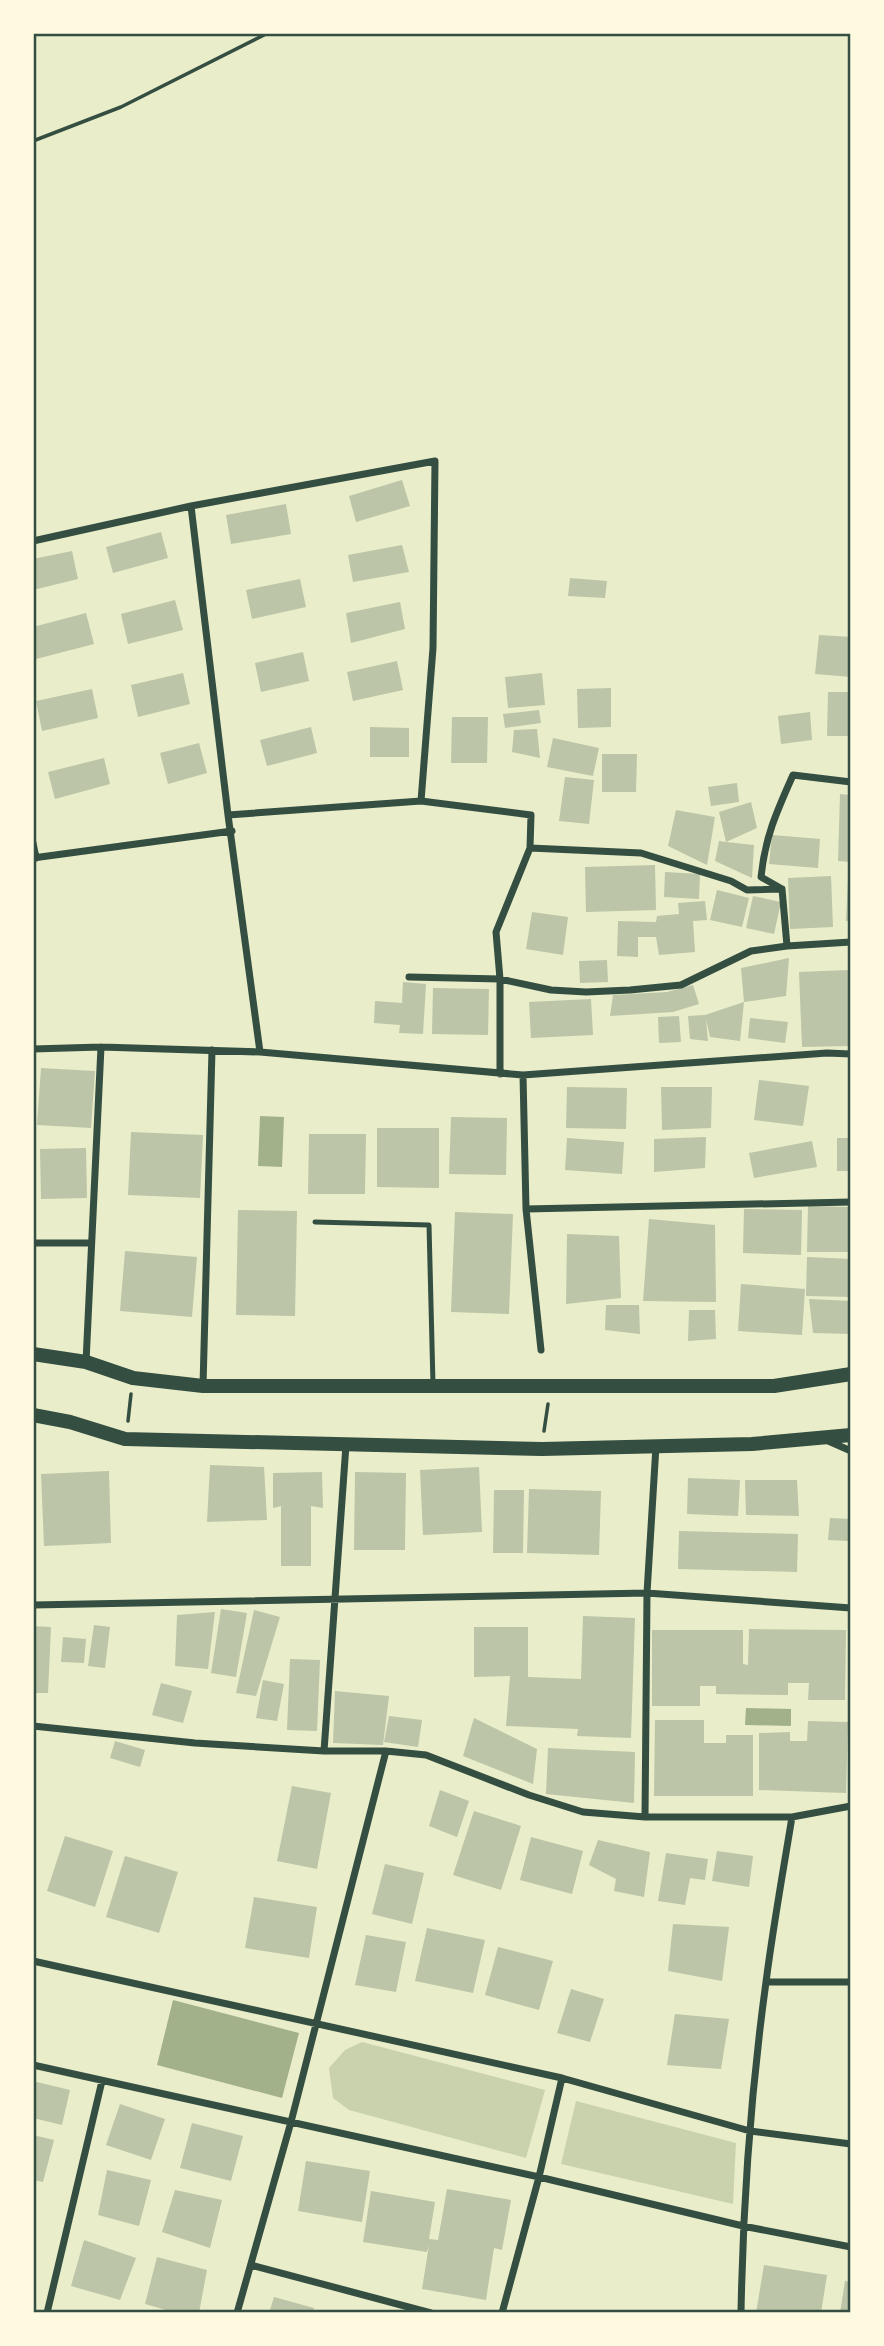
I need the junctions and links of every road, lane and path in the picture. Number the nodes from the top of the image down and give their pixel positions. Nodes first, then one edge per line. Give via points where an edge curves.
1 (268, 33) edge
2 (33, 141) edge
3 (191, 506) junction
4 (33, 541) edge
5 (851, 782) edge
6 (421, 801) junction
7 (228, 815) junction
8 (232, 831) junction
9 (33, 843) edge
10 (530, 848) junction
11 (35, 858) edge
12 (782, 889) junction
13 (851, 942) edge
14 (787, 946) junction
15 (409, 977) dead end
16 (500, 979) junction
17 (101, 1047) junction
18 (33, 1049) edge
19 (212, 1050) junction
20 (260, 1052) junction
21 (851, 1054) edge
22 (500, 1074) junction
23 (523, 1075) junction
24 (851, 1202) edge
25 (526, 1209) junction
26 (315, 1222) dead end
27 (91, 1242) junction
28 (33, 1243) edge
29 (541, 1350) dead end
30 (33, 1354) edge
31 (86, 1362) junction
32 (851, 1374) edge
33 (133, 1378) junction
34 (433, 1385) junction
35 (550, 1385) junction
36 (203, 1386) junction
37 (33, 1415) edge
38 (70, 1422) junction
39 (33, 1427) edge
40 (851, 1434) edge
41 (822, 1438) junction
42 (125, 1439) junction
43 (346, 1444) junction
44 (656, 1446) junction
45 (542, 1449) junction
46 (851, 1451) edge
47 (647, 1593) junction
48 (335, 1600) junction
49 (33, 1605) edge
50 (851, 1608) edge
51 (33, 1726) edge
52 (324, 1751) junction
53 (386, 1751) junction
54 (851, 1806) edge
55 (645, 1817) junction
56 (792, 1817) junction
57 (33, 1961) edge
58 (766, 1982) junction
59 (851, 1982) edge
60 (316, 2023) junction
61 (33, 2065) edge
62 (562, 2078) junction
63 (102, 2081) junction
64 (290, 2122) junction
65 (750, 2131) junction
66 (851, 2144) edge
67 (539, 2177) junction
68 (743, 2226) junction
69 (851, 2247) edge
70 (251, 2265) junction
71 (47, 2313) edge
72 (237, 2313) edge
73 (431, 2313) edge
74 (502, 2313) edge
75 (741, 2313) edge

1 - 2 path via 121,107
3 - 4 street
3 - 6 street via 435,461 433,648
3 - 7 street
5 - 12 street via 793,775 764,847 761,877
6 - 7 street
6 - 10 street via 531,815
7 - 8 street
8 - 11 street
8 - 20 street
9 - 11 street
10 - 12 street via 641,853 747,890
10 - 16 street via 496,932
12 - 14 street
13 - 14 street
14 - 16 street via 751,951 681,985 586,992
15 - 16 street
16 - 22 street
17 - 18 street
17 - 19 street
17 - 27 street
19 - 20 street
19 - 36 street
20 - 22 street
21 - 23 street
22 - 23 street
23 - 25 street
24 - 25 street
25 - 29 street
26 - 34 lane via 429,1225
27 - 28 street
27 - 31 street
30 - 31 main road
31 - 33 main road
32 - 35 main road via 774,1386
33 - 36 main road
33 - 42 path
34 - 35 main road
34 - 36 main road
35 - 45 path
37 - 38 main road
38 - 39 main road
38 - 42 main road
40 - 41 main road
41 - 44 main road
41 - 46 street
42 - 43 main road
43 - 45 main road
43 - 48 street
44 - 45 main road
44 - 47 street
47 - 48 street
47 - 50 street
47 - 55 street
48 - 49 street
48 - 52 street
51 - 52 street
52 - 53 street
53 - 55 street via 426,1755 583,1812
53 - 60 street
54 - 56 street
55 - 56 street
56 - 58 street
57 - 60 street
58 - 59 street
58 - 65 street
60 - 62 street
60 - 64 street
61 - 63 street
62 - 65 street
62 - 67 street
63 - 64 street
63 - 71 street
64 - 67 street
64 - 70 street
65 - 66 street
65 - 68 street
67 - 68 street
67 - 74 street
68 - 69 street
68 - 75 street
70 - 72 street
70 - 73 street

